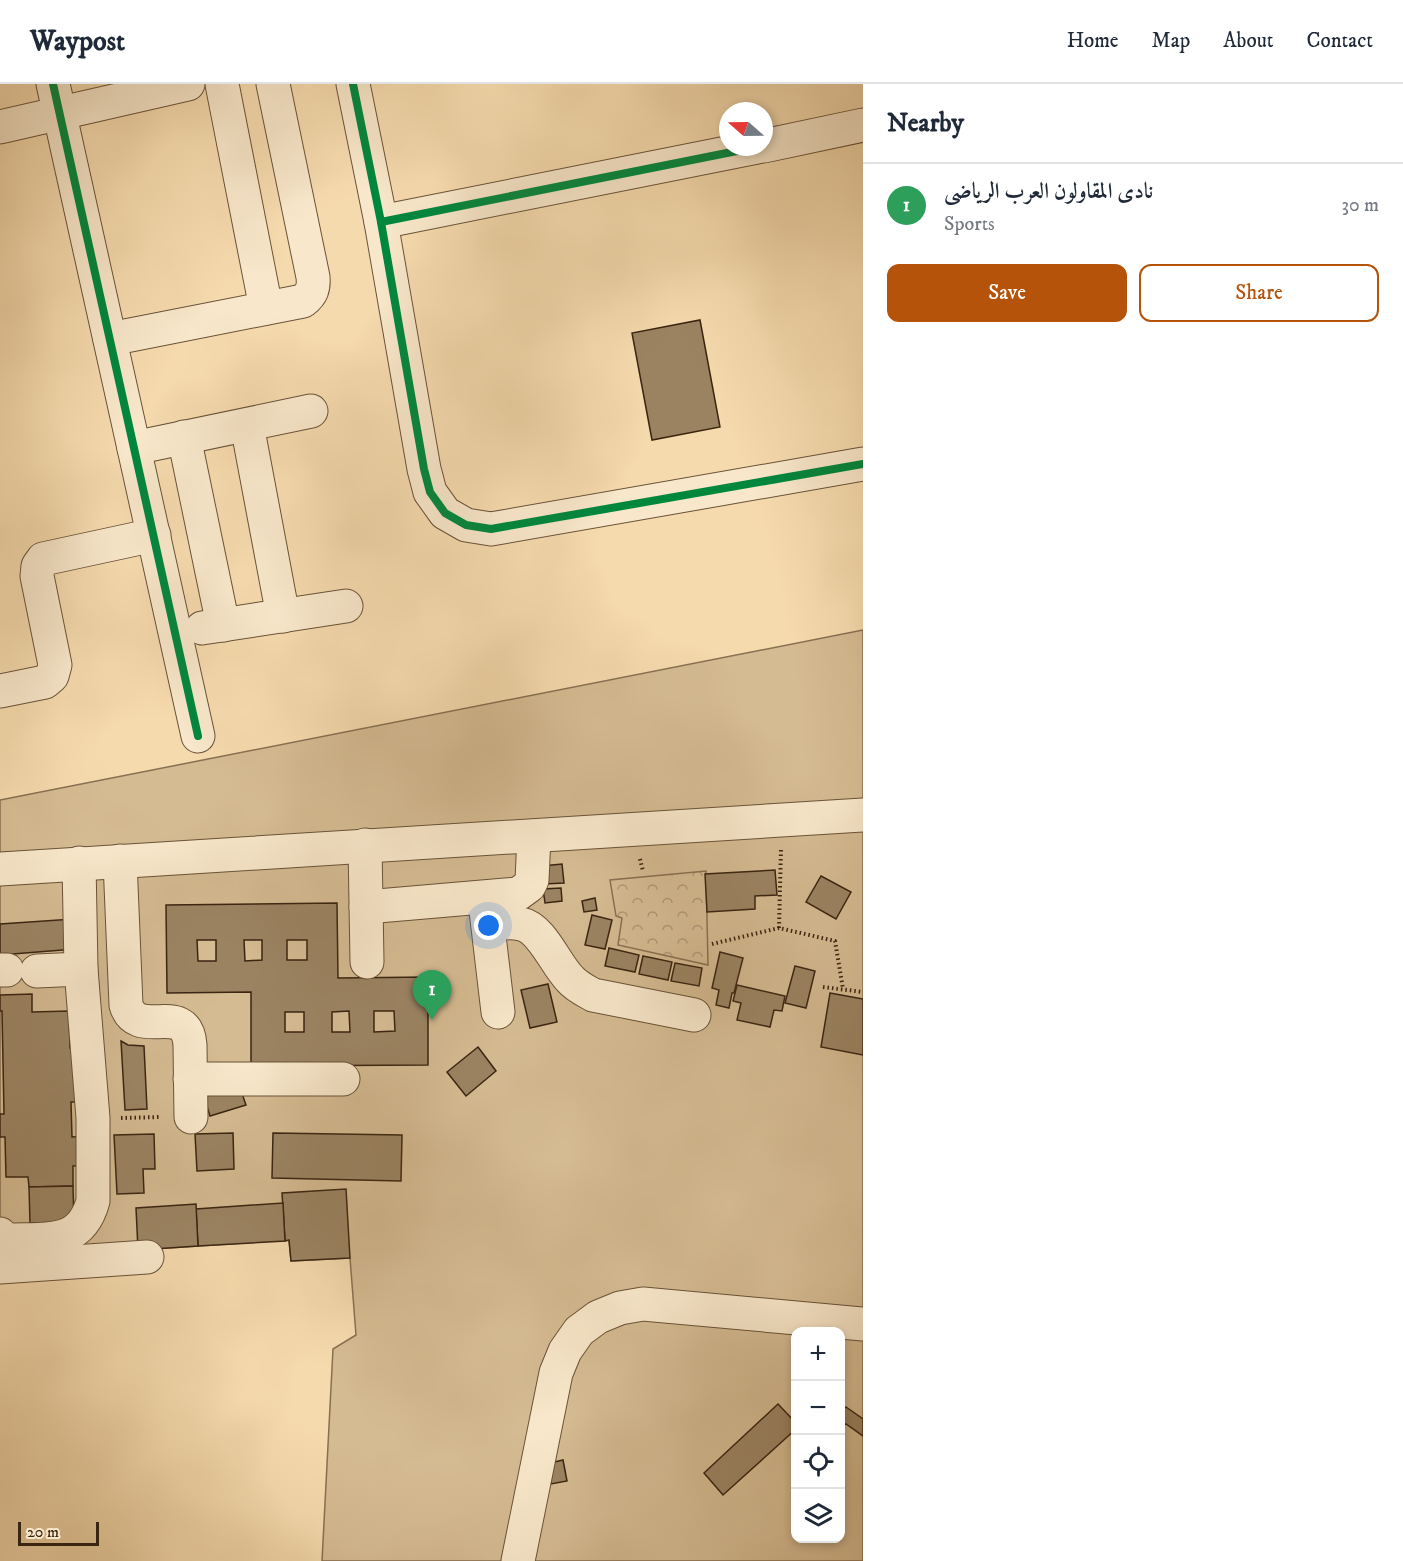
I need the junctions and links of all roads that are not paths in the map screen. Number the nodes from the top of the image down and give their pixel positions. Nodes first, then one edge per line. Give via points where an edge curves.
1 (188, 84) edge
2 (222, 84) edge
3 (273, 84) edge
4 (353, 84) edge
5 (57, 99) edge
6 (863, 125) edge
7 (0, 127) edge
8 (773, 144) edge
9 (719, 155) edge
10 (381, 222) junction
11 (266, 308) junction
12 (110, 339) junction
13 (311, 411) dead end
14 (247, 424) junction
15 (183, 437) junction
16 (134, 448) junction
17 (863, 464) edge
18 (154, 535) junction
19 (346, 606) dead end
20 (283, 616) junction
21 (223, 625) junction
22 (176, 633) junction
23 (0, 691) edge
24 (198, 736) dead end
25 (863, 815) edge
26 (534, 836) junction
27 (365, 845) junction
28 (120, 861) junction
29 (79, 863) junction
30 (0, 869) edge
31 (366, 907) junction
32 (486, 911) junction
33 (367, 962) dead end
34 (81, 969) junction
35 (15, 970) edge
36 (498, 1012) dead end
37 (694, 1016) dead end
38 (190, 1079) junction
39 (343, 1079) dead end
40 (191, 1117) road end
41 (0, 1234) edge
42 (147, 1257) dead end
43 (0, 1267) edge
44 (863, 1324) edge
45 (518, 1561) edge

1 - 5 street
2 - 11 street
3 - 11 street via 314,286 311,295 303,300
4 - 10 street
5 - 7 street
5 - 12 street
6 - 8 street
9 - 10 street
10 - 17 street via 430,492 445,513 466,525 491,529 515,526
11 - 12 street
12 - 16 street
13 - 14 street
14 - 15 street
14 - 20 street
15 - 16 street
15 - 21 street
16 - 18 street
18 - 22 street
18 - 23 street via 44,559 37,576 55,665 52,676 45,682
19 - 20 street
20 - 21 street
21 - 22 street
22 - 24 street
25 - 26 street
26 - 27 street
26 - 32 street via 530,886
27 - 28 street
27 - 31 street
28 - 29 street
28 - 38 street via 128,1012 139,1022 176,1022 186,1030 190,1037
29 - 30 street
29 - 34 street
31 - 32 street
31 - 33 street
32 - 36 street
32 - 37 street via 531,928 571,981 593,995
34 - 35 street
34 - 41 street via 93,1118 90,1213 75,1231 56,1239 12,1240
38 - 39 street
38 - 40 street
42 - 43 street
44 - 45 street via 643,1305 597,1317 579,1331 565,1350 556,1373

